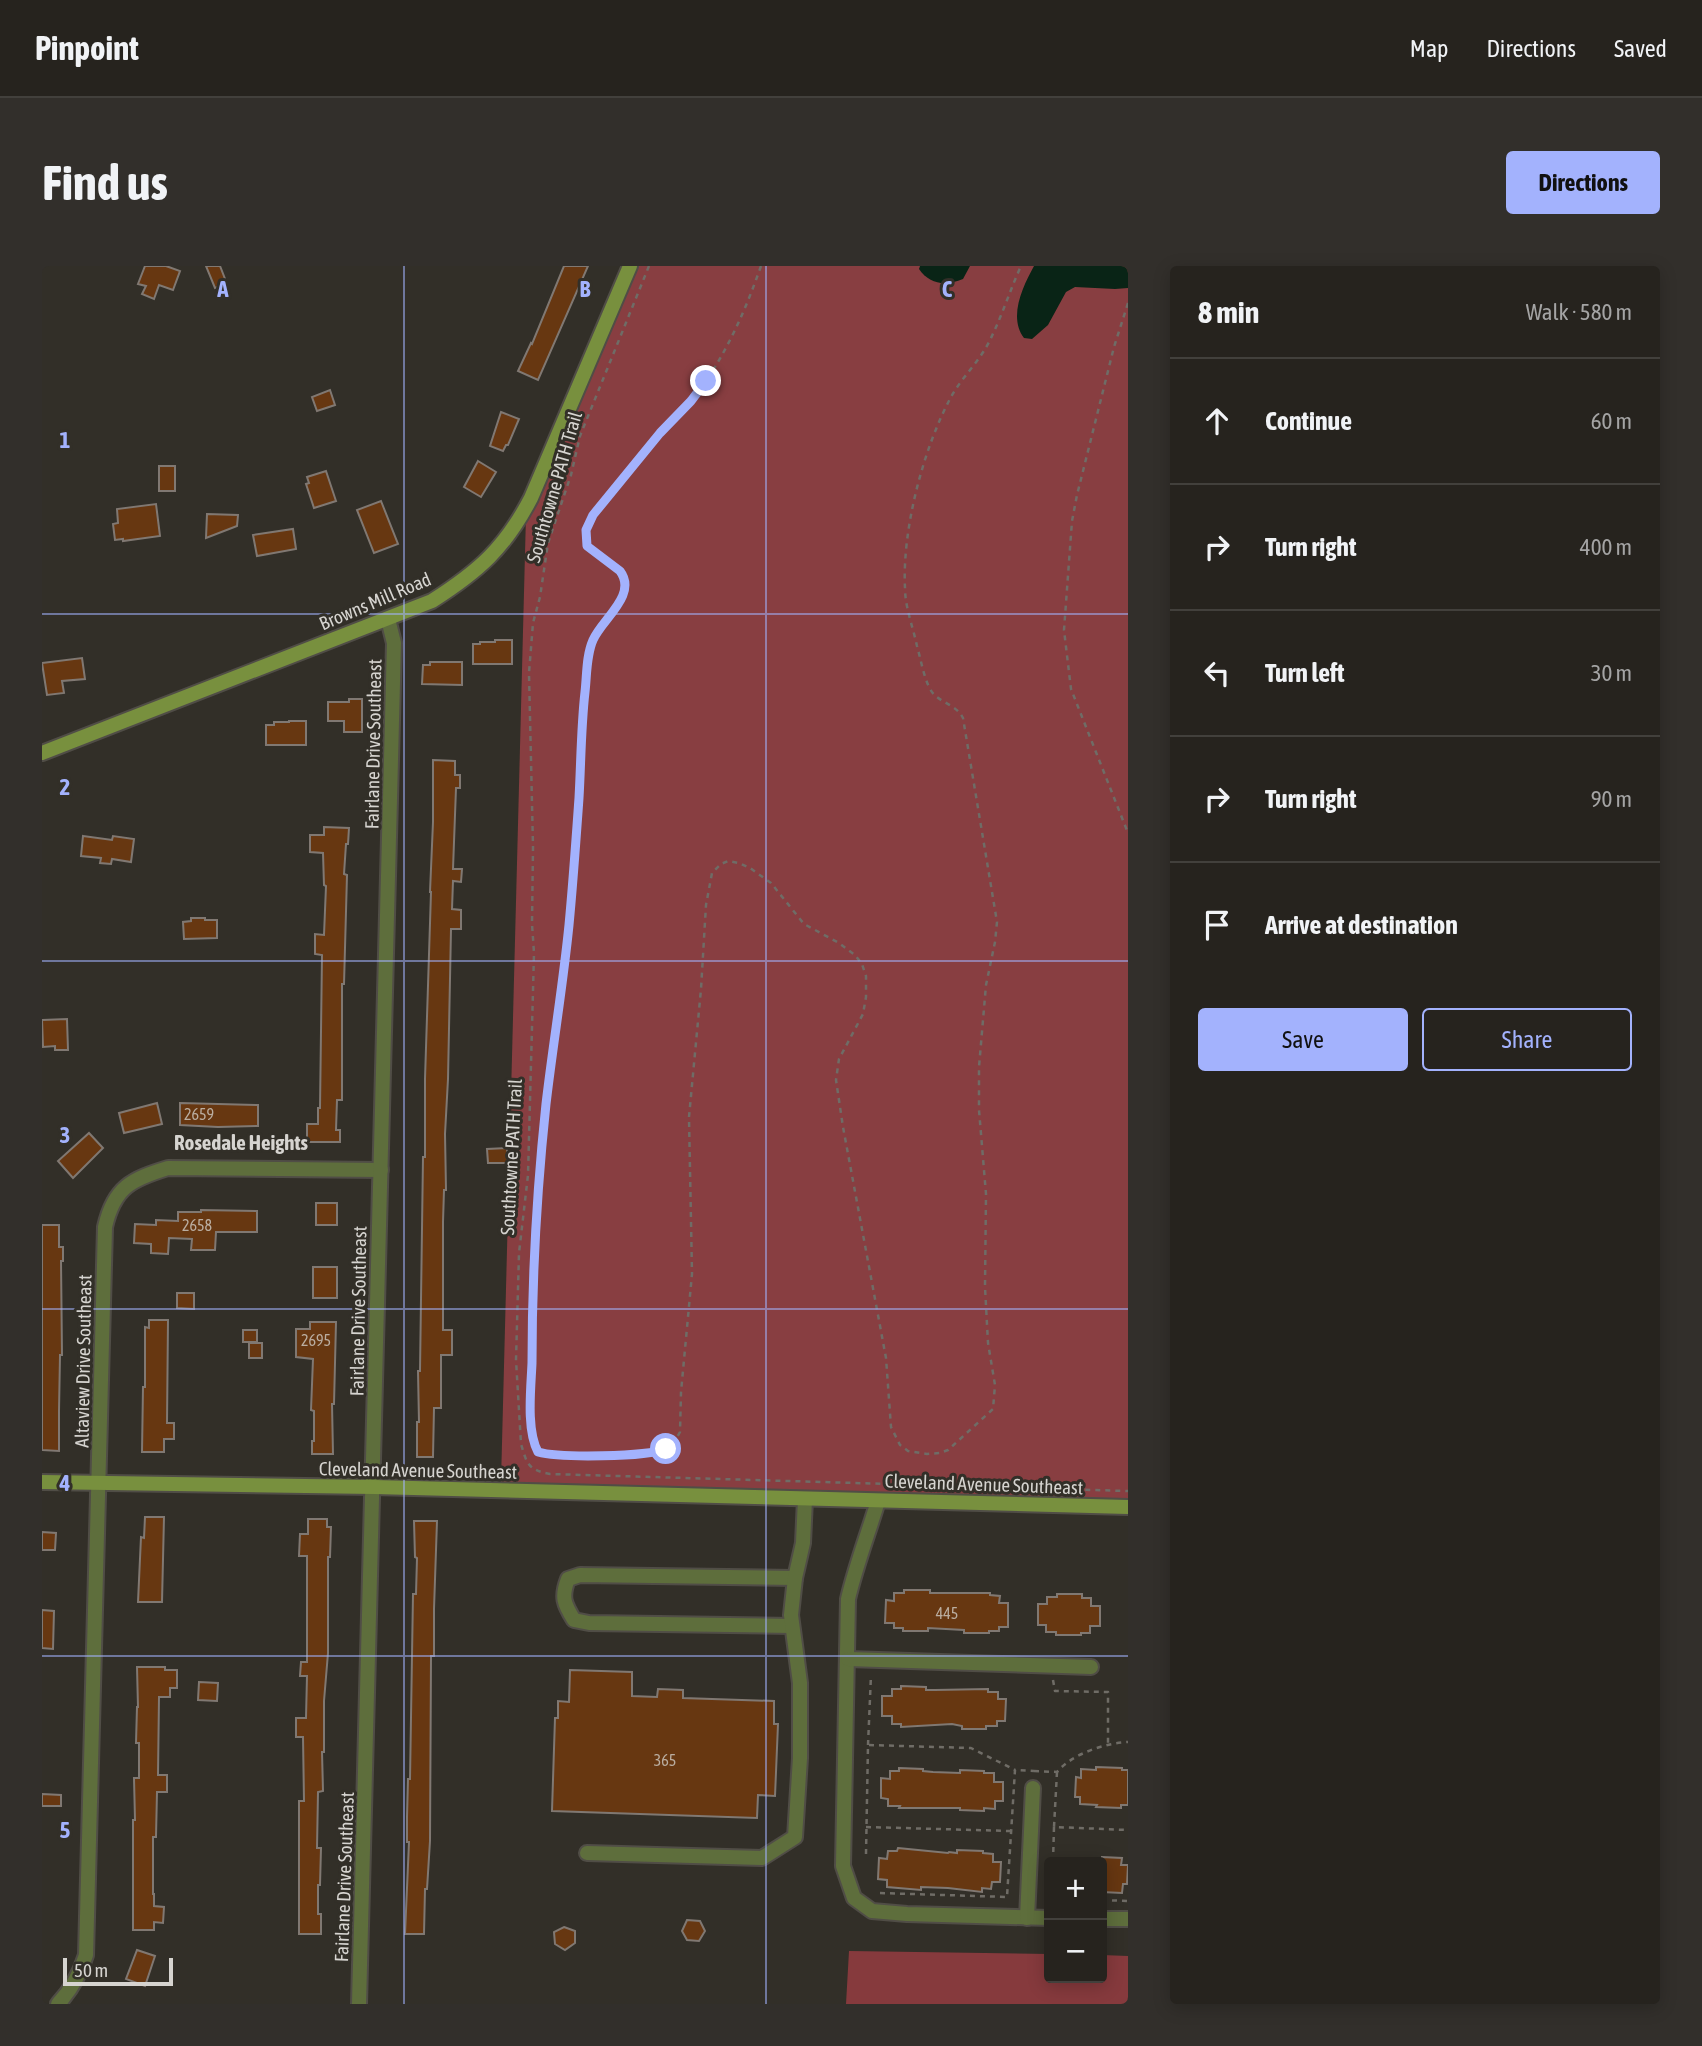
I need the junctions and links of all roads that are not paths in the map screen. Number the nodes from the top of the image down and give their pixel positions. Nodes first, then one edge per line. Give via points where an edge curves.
1 (630, 266) edge
2 (388, 619) junction
3 (42, 753) edge
4 (381, 1170) junction
5 (42, 1482) edge
6 (99, 1483) junction
7 (374, 1487) junction
8 (805, 1499) junction
9 (878, 1501) junction
10 (1128, 1507) edge
11 (795, 1578) junction
12 (792, 1626) junction
13 (848, 1659) junction
14 (1091, 1667) dead end
15 (1033, 1788) road end
16 (587, 1853) dead end
17 (1027, 1918) junction
18 (1044, 1918) edge
19 (1107, 1919) edge
20 (1128, 1919) edge
21 (58, 2004) edge
22 (359, 2004) edge

1 - 2 main road, Browns Mill Road via 519,521 495,553 464,581 432,601
2 - 3 main road, Browns Mill Road
2 - 4 street, Fairlane Drive Southeast via 394,643
4 - 6 street, Altaview Drive Southeast via 168,1168 137,1178 118,1194 105,1227
4 - 7 street, Fairlane Drive Southeast
5 - 6 main road, Cleveland Avenue Southeast
6 - 7 main road, Cleveland Avenue Southeast
6 - 21 street, Altaview Drive Southeast via 86,1955 71,1990
7 - 8 main road, Cleveland Avenue Southeast
7 - 22 street, Fairlane Drive Southeast
8 - 9 main road, Cleveland Avenue Southeast
8 - 11 street via 803,1543
9 - 10 main road, Cleveland Avenue Southeast
9 - 13 street via 848,1599
11 - 12 street
11 - 12 street via 580,1575 568,1579 563,1591 573,1620 589,1623
12 - 16 street via 800,1683 795,1837 762,1858
13 - 14 street
13 - 17 street via 844,1866 854,1898 883,1912
15 - 17 street
17 - 18 street
19 - 20 street

